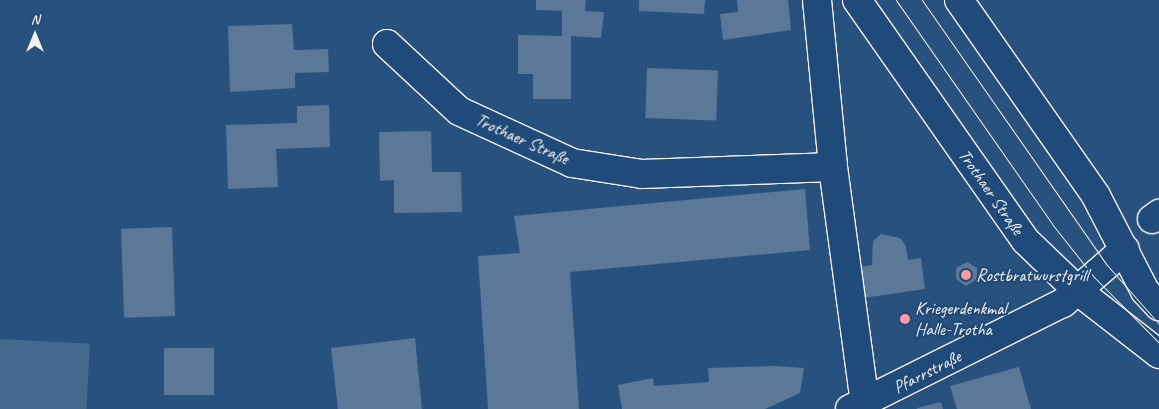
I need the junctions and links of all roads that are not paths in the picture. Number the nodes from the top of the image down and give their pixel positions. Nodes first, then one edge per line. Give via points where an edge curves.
1 (818, 0) edge
2 (857, 0) edge
3 (959, 0) edge
4 (387, 44) dead end
5 (833, 167) junction
6 (1125, 249) junction
7 (1078, 291) junction
8 (1159, 306) edge
9 (1159, 354) edge
10 (858, 406) edge

1 - 5 street
2 - 7 street, Trothaer Straße via 1026,241
3 - 6 street via 1096,196
4 - 5 street, Trothaer Straße via 460,111 572,163 642,174
5 - 10 street
6 - 7 street, Pfarrstraße
6 - 8 street via 1145,291
7 - 9 street, Trothaer Straße
7 - 10 street, Pfarrstraße via 1063,303

